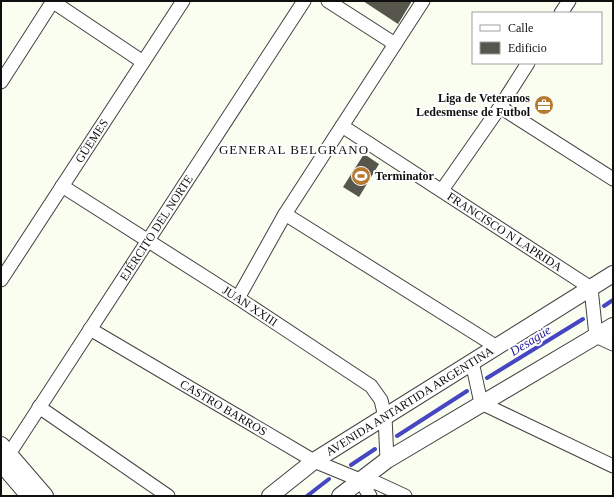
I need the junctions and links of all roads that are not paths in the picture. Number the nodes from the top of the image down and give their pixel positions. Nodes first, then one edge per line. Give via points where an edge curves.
1 (52, 1) edge
2 (183, 1) edge
3 (304, 1) edge
4 (328, 1) edge
5 (423, 1) edge
6 (569, 1) edge
7 (562, 12) edge
8 (395, 44) junction
9 (143, 62) junction
10 (527, 64) edge
11 (1, 82) edge
12 (500, 107) junction
13 (342, 126) junction
14 (613, 179) edge
15 (62, 186) junction
16 (442, 190) junction
17 (286, 214) junction
18 (148, 240) junction
19 (613, 274) edge
20 (1, 280) edge
21 (591, 288) junction
22 (238, 298) junction
23 (613, 326) edge
24 (90, 328) junction
25 (596, 336) junction
26 (613, 344) edge
27 (496, 347) junction
28 (472, 362) junction
29 (482, 403) junction
30 (39, 407) junction
31 (385, 417) junction
32 (4, 454) edge
33 (387, 460) junction
34 (314, 461) junction
35 (613, 466) edge
36 (360, 480) junction
37 (30, 496) edge
38 (44, 496) edge
39 (168, 496) edge
40 (270, 496) edge
41 (340, 496) edge
42 (370, 496) edge
43 (406, 496) edge

1 - 9 street
1 - 11 street
2 - 9 street, GÜEMES
3 - 18 street, EJÉRCITO DEL NORTE
4 - 8 street
5 - 8 street
6 - 7 street
8 - 13 street
9 - 15 street, GÜEMES
10 - 12 street
12 - 14 street
12 - 16 street
13 - 16 street, FRANCISCO N LAPRIDA
13 - 17 street
15 - 18 street, JUAN XXIII
15 - 20 street, GÜEMES
16 - 21 street, FRANCISCO N LAPRIDA
17 - 22 street
17 - 27 street
18 - 22 street, JUAN XXIII
18 - 24 street, EJÉRCITO DEL NORTE
19 - 21 street, AVENIDA ANTARTIDA ARGENTINA
21 - 25 street
21 - 27 street, AVENIDA ANTARTIDA ARGENTINA
22 - 31 street, JUAN XXIII via 371,386 381,400
23 - 25 street
24 - 30 street, EJÉRCITO DEL NORTE
24 - 34 street, CASTRO BARROS
25 - 26 street
25 - 29 street
27 - 28 street, AVENIDA ANTARTIDA ARGENTINA
28 - 29 street
28 - 31 street, AVENIDA ANTARTIDA ARGENTINA
29 - 33 street
29 - 35 street
30 - 32 street, EJÉRCITO DEL NORTE
30 - 39 street
31 - 33 street, JUAN XXIII
31 - 34 street, AVENIDA ANTARTIDA ARGENTINA
32 - 37 street
32 - 38 street
33 - 36 street
34 - 36 street, CASTRO BARROS
34 - 40 street, AVENIDA ANTARTIDA ARGENTINA
36 - 41 street
36 - 42 street
36 - 43 street, CASTRO BARROS via 377,483

